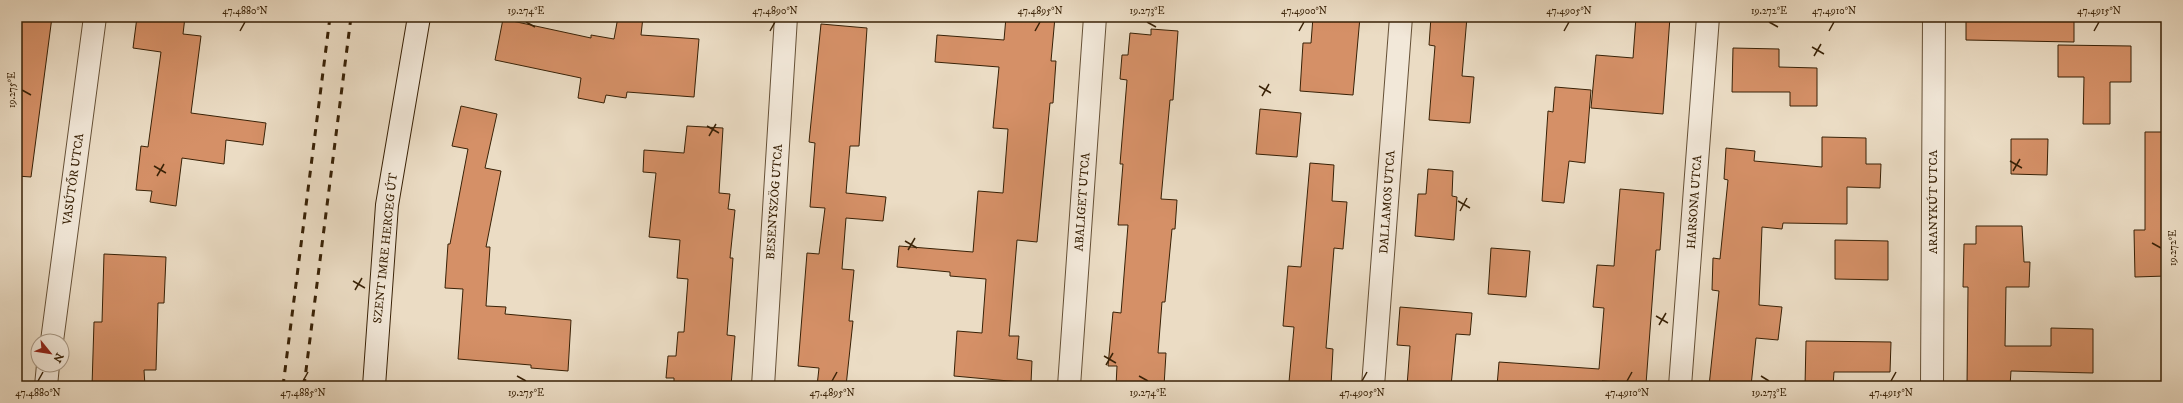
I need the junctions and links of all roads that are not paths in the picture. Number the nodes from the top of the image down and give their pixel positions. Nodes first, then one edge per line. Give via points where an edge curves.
1 (95, 17) edge
2 (420, 17) edge
3 (786, 17) edge
4 (1095, 17) edge
5 (1401, 17) edge
6 (1708, 17) edge
7 (1934, 17) edge
8 (53, 333) edge
9 (47, 373) edge
10 (46, 386) edge
11 (374, 386) edge
12 (763, 386) edge
13 (1069, 386) edge
14 (1373, 386) edge
15 (1680, 386) edge
16 (1932, 386) edge

1 - 8 street, VASÚTŐR UTCA
2 - 11 street, SZENT IMRE HERCEG ÚT via 387,205
3 - 12 street, BESENYSZÖG UTCA
4 - 13 street, ABALIGET UTCA
5 - 14 street, DALLAMOS UTCA
6 - 15 street, HARSONA UTCA
7 - 16 street, ARANYKÚT UTCA
9 - 10 street

